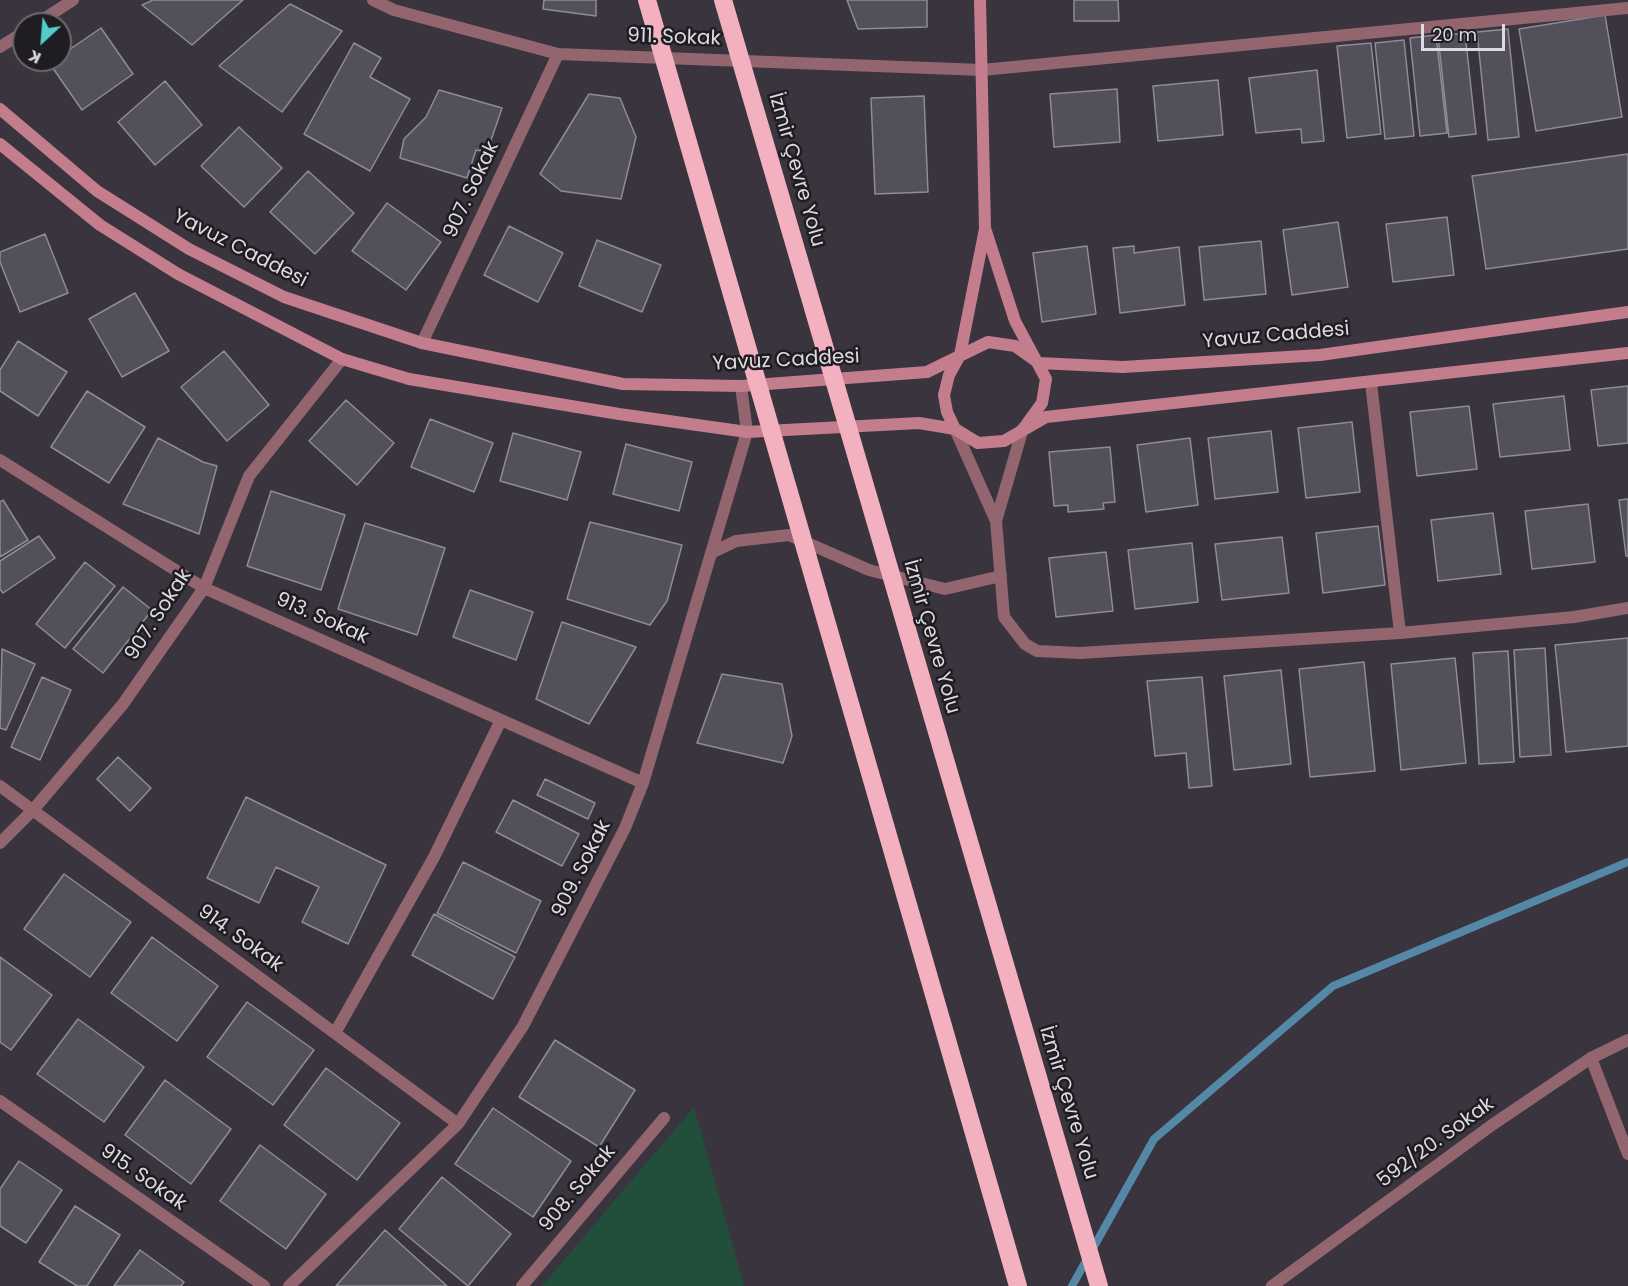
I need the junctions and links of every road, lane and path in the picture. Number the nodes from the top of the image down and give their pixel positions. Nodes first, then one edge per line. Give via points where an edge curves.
1 (73, 0) edge
2 (373, 0) edge
3 (647, 0) edge
4 (723, 0) edge
5 (980, 0) edge
6 (1628, 8) edge
7 (54, 12) edge
8 (558, 54) junction
9 (982, 70) junction
10 (0, 109) edge
11 (0, 144) edge
12 (985, 228) junction
13 (1628, 312) edge
14 (422, 343) junction
15 (1628, 353) edge
16 (960, 355) junction
17 (342, 359) junction
18 (1039, 363) junction
19 (1371, 383) junction
20 (741, 386) junction
21 (1023, 428) junction
22 (955, 429) junction
23 (747, 432) junction
24 (0, 460) edge
25 (996, 521) junction
26 (711, 553) junction
27 (1001, 576) junction
28 (204, 588) junction
29 (1628, 608) edge
30 (1400, 633) junction
31 (501, 720) junction
32 (643, 783) junction
33 (0, 786) edge
34 (33, 810) junction
35 (0, 843) edge
36 (335, 1033) junction
37 (1628, 1040) edge
38 (1591, 1058) junction
39 (0, 1101) edge
40 (664, 1118) dead end
41 (458, 1124) junction
42 (1628, 1154) edge
43 (264, 1286) edge
44 (289, 1286) edge
45 (522, 1286) edge
46 (1018, 1286) edge
47 (1099, 1286) edge
48 (1272, 1286) edge

1 - 7 street
2 - 8 street, 911. Sokak via 394,10
3 - 46 highway
4 - 47 highway, İzmir Çevre Yolu
5 - 9 main road
6 - 9 street, 911. Sokak
8 - 9 street, 911. Sokak
8 - 14 street, 907. Sokak
9 - 12 main road
10 - 14 main road, Yavuz Caddesi via 97,191 189,249 284,297
11 - 17 main road via 100,225 178,274
12 - 16 main road
12 - 18 main road via 1015,321
13 - 18 main road, Yavuz Caddesi via 1320,355 1123,367
14 - 20 main road, Yavuz Caddesi via 622,384
15 - 19 main road
16 - 18 main road, Yavuz Caddesi via 988,342 1015,346
16 - 20 main road, Yavuz Caddesi via 927,372
16 - 22 main road via 944,395
17 - 23 main road via 409,379
17 - 28 street, 907. Sokak via 249,476
18 - 21 main road via 1046,379 1042,403
19 - 21 main road via 1046,417
19 - 30 street
20 - 23 street, 909. Sokak
21 - 22 main road via 1004,441 978,443
21 - 25 street
22 - 23 main road via 919,423
22 - 25 street
23 - 26 street, 909. Sokak
24 - 28 street, 913. Sokak
25 - 27 street
26 - 27 street via 736,541 789,535 868,570 945,589
26 - 32 street, 909. Sokak
27 - 30 street via 1004,617 1025,644 1050,653
28 - 31 street, 913. Sokak
28 - 34 street, 907. Sokak via 123,704
29 - 30 street via 1574,617
31 - 32 street, 913. Sokak
31 - 36 street via 434,857
32 - 41 street, 909. Sokak via 625,828 523,1026
33 - 34 street, 914. Sokak
34 - 35 street, 907. Sokak
34 - 36 street, 914. Sokak
36 - 41 street, 914. Sokak
37 - 38 street, 592/20. Sokak
38 - 42 street
38 - 48 street, 592/20. Sokak via 1492,1125
39 - 43 street, 915. Sokak
40 - 45 street, 908. Sokak
41 - 44 street, 909. Sokak

